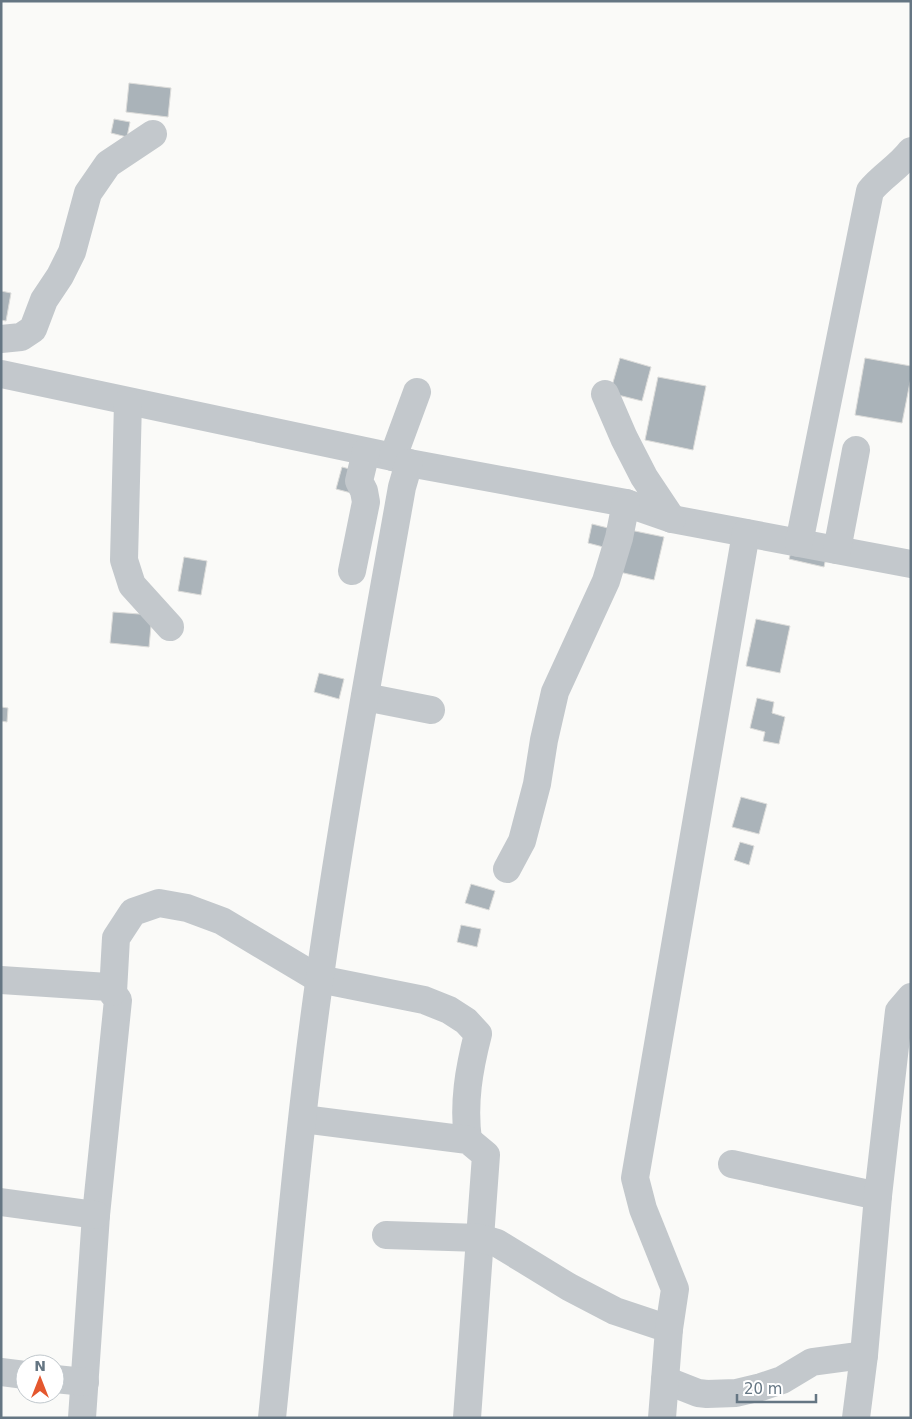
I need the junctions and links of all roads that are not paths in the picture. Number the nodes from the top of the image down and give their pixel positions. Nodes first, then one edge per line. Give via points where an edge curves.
1 (153, 134) dead end
2 (911, 152) edge
3 (1, 338) edge
4 (1, 374) edge
5 (417, 392) dead end
6 (605, 394) dead end
7 (128, 402) junction
8 (856, 450) dead end
9 (366, 452) junction
10 (401, 460) junction
11 (626, 504) junction
12 (672, 519) junction
13 (746, 533) junction
14 (799, 543) junction
15 (837, 550) junction
16 (911, 564) edge
17 (352, 572) dead end
18 (170, 627) dead end
19 (365, 697) junction
20 (431, 710) dead end
21 (507, 869) dead end
22 (319, 979) junction
23 (1, 980) edge
24 (113, 992) junction
25 (911, 996) edge
26 (303, 1119) junction
27 (468, 1140) junction
28 (732, 1164) dead end
29 (878, 1196) junction
30 (1, 1202) edge
31 (96, 1214) junction
32 (386, 1235) dead end
33 (480, 1238) junction
34 (669, 1329) junction
35 (864, 1355) junction
36 (1, 1372) edge
37 (15, 1374) edge
38 (65, 1380) edge
39 (665, 1380) junction
40 (85, 1382) junction
41 (82, 1418) edge
42 (272, 1418) edge
43 (467, 1418) edge
44 (662, 1418) edge
45 (856, 1418) edge

1 - 3 street via 108,164 88,193 72,252 44,300 32,329 21,337
2 - 14 street via 870,191
4 - 7 street
5 - 10 street
6 - 12 street via 644,477
7 - 9 street
7 - 18 street via 124,560 132,585
8 - 15 street
9 - 10 street
9 - 17 street via 359,481 366,502
10 - 11 street
10 - 19 street via 402,487
11 - 12 street
11 - 21 street via 606,581 555,692 522,841
12 - 13 street
13 - 14 street
13 - 34 street via 635,1178 643,1209 675,1289
14 - 15 street
15 - 16 street
19 - 20 street
19 - 22 street
22 - 24 street via 222,921 186,908 159,903 133,912 116,938
22 - 26 street
22 - 27 street via 424,1000 466,1021 478,1034 466,1096
23 - 24 street via 108,987
24 - 31 street via 118,1000
25 - 29 street via 900,1012
26 - 27 street
26 - 42 street
27 - 33 street via 486,1155
28 - 29 street
29 - 35 street
30 - 31 street
31 - 40 street
32 - 33 street
33 - 34 street via 497,1243 615,1311
33 - 43 street
34 - 39 street
35 - 39 street via 812,1362 782,1380 736,1393 698,1393
35 - 45 street
36 - 37 street
38 - 40 street
39 - 44 street
40 - 41 street

